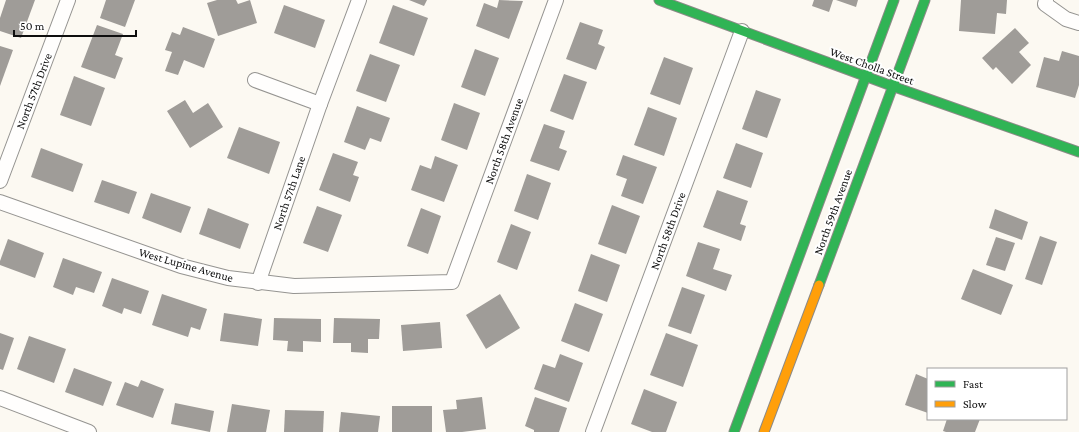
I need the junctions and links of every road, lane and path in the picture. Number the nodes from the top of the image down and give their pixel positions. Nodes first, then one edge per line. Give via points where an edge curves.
1 (68, 0) edge
2 (359, 0) edge
3 (556, 0) edge
4 (659, 0) edge
5 (894, 0) edge
6 (925, 0) edge
7 (1045, 2) edge
8 (1079, 23) edge
9 (742, 31) junction
10 (865, 76) junction
11 (255, 80) dead end
12 (892, 86) junction
13 (320, 104) junction
14 (1079, 152) edge
15 (0, 181) edge
16 (0, 202) edge
17 (452, 282) joint
18 (258, 283) junction
19 (0, 398) edge
20 (89, 432) edge
21 (594, 432) edge
22 (734, 432) edge
23 (764, 432) edge

1 - 15 street, North 57th Drive
2 - 13 street, North 57th Lane
3 - 17 street, North 58th Avenue
4 - 9 main road, West Cholla Street
5 - 10 main road, North 59th Avenue
6 - 12 main road, North 59th Avenue
7 - 8 street via 1066,19
9 - 10 main road, West Cholla Street
9 - 21 street, North 58th Drive
10 - 12 main road, West Cholla Street
10 - 22 main road, North 59th Avenue
11 - 13 street
12 - 14 main road, West Cholla Street
12 - 23 main road, North 59th Avenue
13 - 18 street, North 57th Lane
16 - 18 street, West Lupine Avenue via 181,266
17 - 18 street, West Lupine Avenue via 294,286
19 - 20 street

